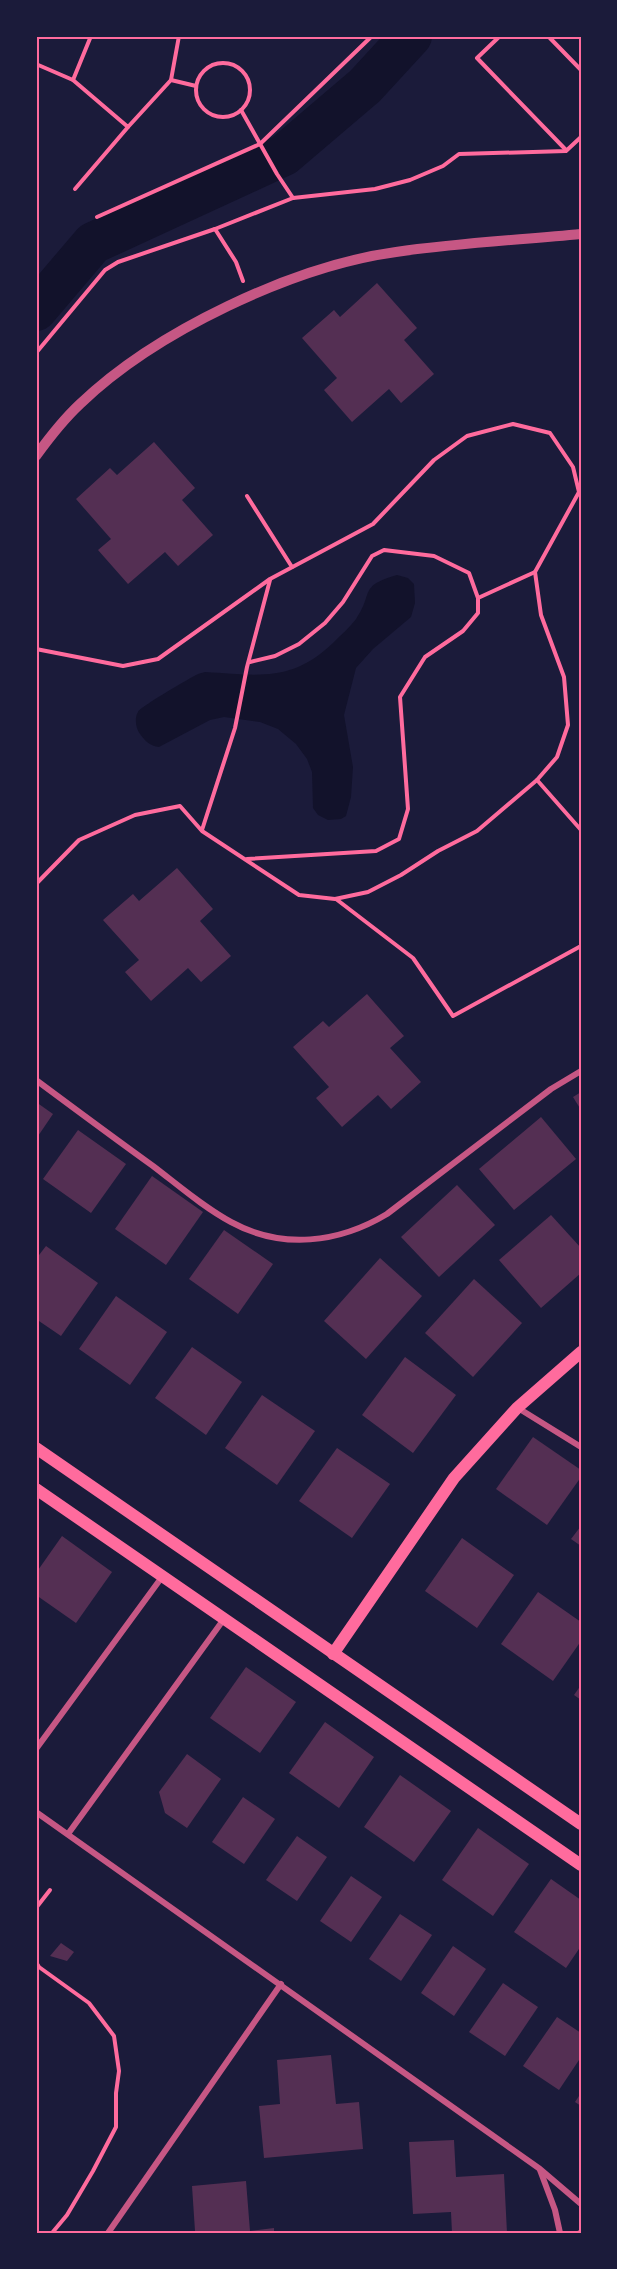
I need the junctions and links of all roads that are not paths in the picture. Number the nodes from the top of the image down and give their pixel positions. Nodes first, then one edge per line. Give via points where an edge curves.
1 (581, 234) edge
2 (36, 456) edge
3 (581, 1071) edge
4 (36, 1080) edge
5 (581, 1352) edge
6 (518, 1408) junction
7 (581, 1447) edge
8 (36, 1448) edge
9 (36, 1489) edge
10 (162, 1577) junction
11 (224, 1618) junction
12 (333, 1654) junction
13 (36, 1749) edge
14 (36, 1812) edge
15 (581, 1824) edge
16 (68, 1833) junction
17 (581, 1865) edge
18 (281, 1984) junction
19 (540, 2169) junction
20 (581, 2204) edge
21 (108, 2233) edge
22 (560, 2233) edge

1 - 2 street via 394,252 309,274 248,297 188,327 114,376 80,404
3 - 4 street via 551,1089 387,1214 350,1233 309,1240 269,1237 230,1222
5 - 6 main road
6 - 7 street
6 - 12 main road via 454,1478
8 - 12 main road
9 - 10 main road
10 - 11 main road
10 - 13 street
11 - 16 street
11 - 17 main road
12 - 15 main road
14 - 16 street
16 - 18 street
18 - 19 street
18 - 21 street
19 - 20 street
19 - 22 street

